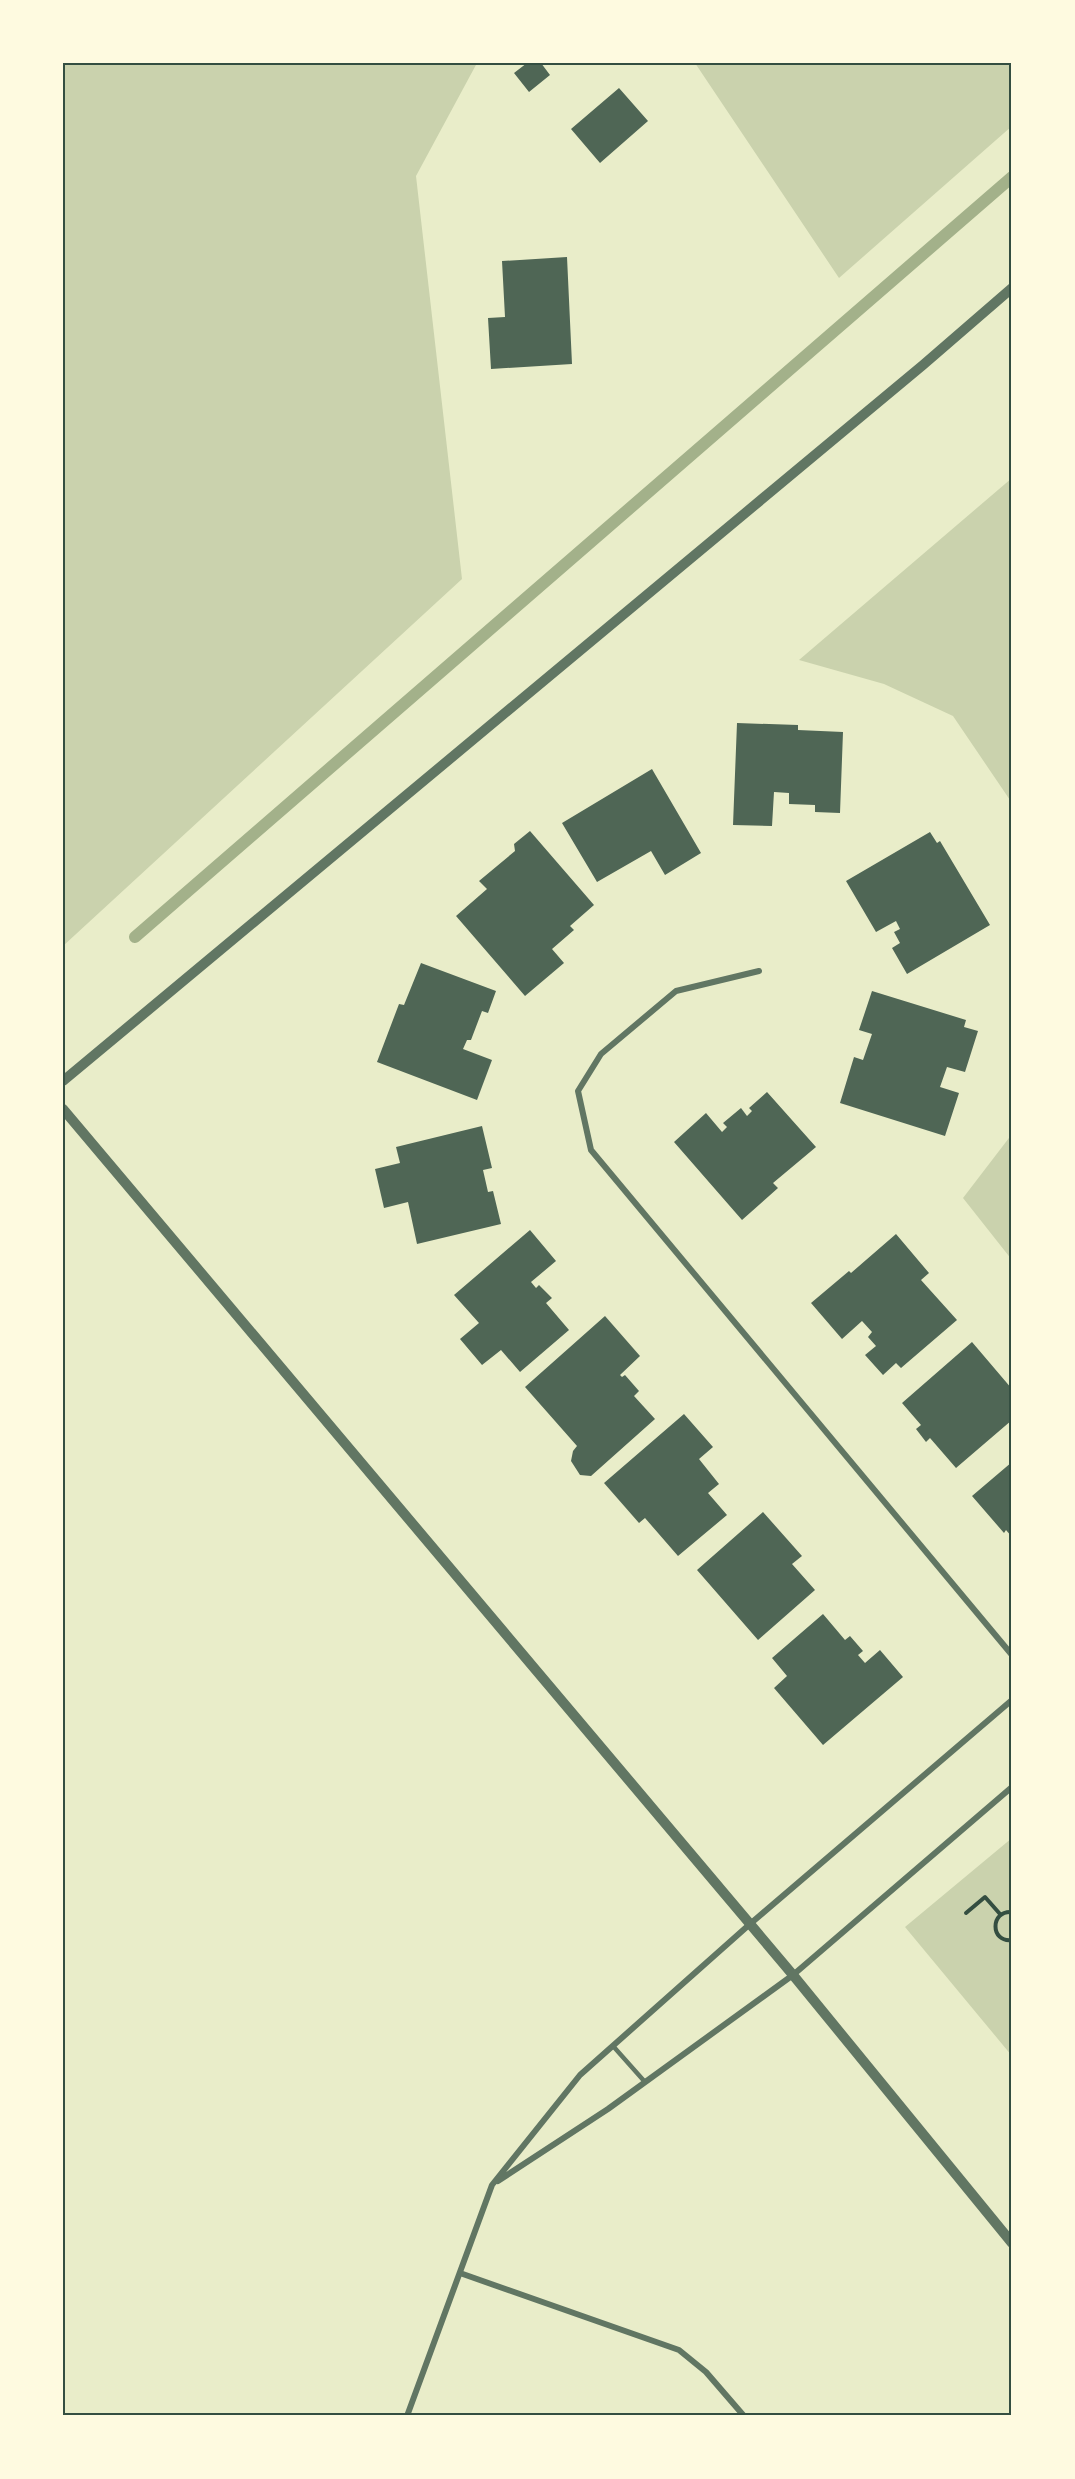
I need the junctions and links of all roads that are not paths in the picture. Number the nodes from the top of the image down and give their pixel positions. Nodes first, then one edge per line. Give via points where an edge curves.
1 (1012, 288) edge
2 (759, 971) dead end
3 (63, 1081) edge
4 (63, 1109) edge
5 (1012, 1655) edge
6 (1012, 1700) edge
7 (1012, 1787) edge
8 (750, 1924) junction
9 (793, 1975) junction
10 (613, 2046) junction
11 (645, 2082) junction
12 (492, 2185) junction
13 (1012, 2243) edge
14 (460, 2273) junction
15 (407, 2416) edge
16 (744, 2416) edge

1 - 3 street
2 - 5 street via 676,990 601,1054 578,1091 591,1150
4 - 8 street
6 - 8 street
7 - 9 street
8 - 9 street
8 - 10 street
9 - 11 street
9 - 13 street
10 - 11 lane
10 - 12 street via 580,2075
11 - 12 street
12 - 14 street
14 - 15 street
14 - 16 street via 679,2350 706,2372

